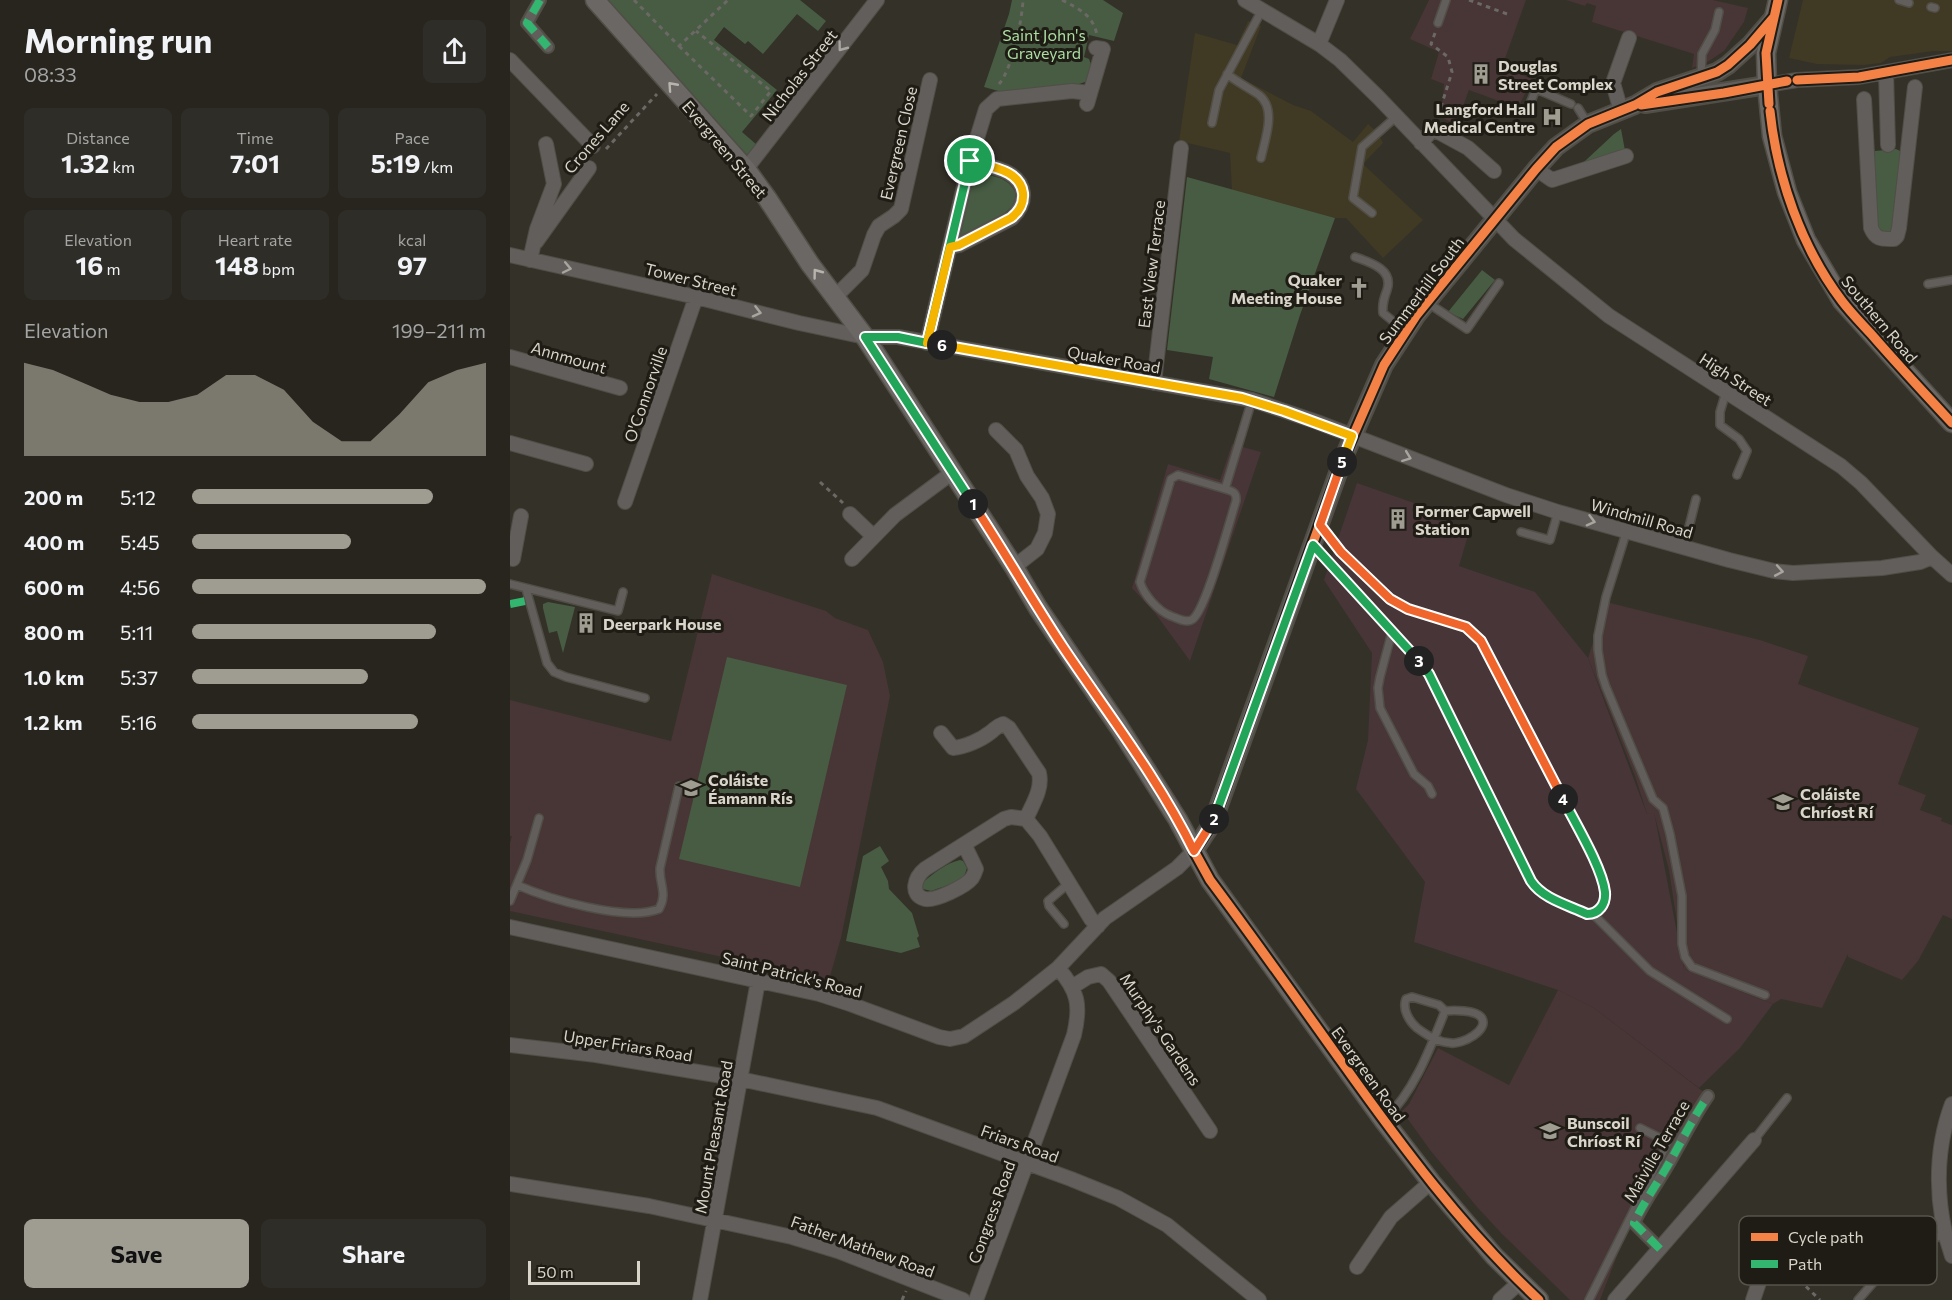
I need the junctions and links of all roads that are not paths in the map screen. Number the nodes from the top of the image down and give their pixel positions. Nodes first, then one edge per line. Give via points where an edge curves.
1 (540, 0) edge
2 (595, 0) edge
3 (878, 0) edge
4 (1245, 0) edge
5 (1336, 0) edge
6 (1446, 0) edge
7 (1899, 0) edge
8 (1910, 3) dead end
9 (1776, 9) edge
10 (1262, 10) junction
11 (1719, 12) dead end
12 (1438, 23) road end
13 (1629, 38) dead end
14 (1319, 44) junction
15 (548, 47) dead end
16 (1096, 48) road end
17 (510, 60) edge
18 (1952, 60) edge
19 (1886, 72) junction
20 (1227, 74) junction
21 (1701, 77) junction
22 (930, 80) dead end
23 (1767, 85) junction
24 (1915, 87) dead end
25 (1864, 99) dead end
26 (1571, 104) dead end
27 (1529, 106) dead end
28 (1578, 108) dead end
29 (1628, 108) junction
30 (1397, 116) junction
31 (1212, 123) dead end
32 (1588, 124) junction
33 (1421, 142) junction
34 (546, 144) dead end
35 (1866, 145) junction
36 (1888, 145) junction
37 (593, 146) dead end
38 (1909, 146) junction
39 (1181, 148) dead end
40 (1626, 156) dead end
41 (1262, 158) dead end
42 (970, 161) junction
43 (589, 168) road end
44 (746, 169) junction
45 (1536, 169) junction
46 (1494, 171) dead end
47 (1372, 213) dead end
48 (1494, 219) junction
49 (950, 247) junction
50 (531, 253) junction
51 (510, 255) edge
52 (1354, 257) dead end
53 (1952, 280) edge
54 (1499, 283) dead end
55 (1928, 284) dead end
56 (696, 297) junction
57 (835, 297) junction
58 (1427, 302) junction
59 (1405, 331) junction
60 (865, 337) junction
61 (927, 343) junction
62 (510, 357) edge
63 (1154, 383) junction
64 (620, 388) dead end
65 (1726, 392) junction
66 (1252, 400) junction
67 (1952, 423) edge
68 (996, 430) dead end
69 (1352, 436) junction
70 (510, 443) edge
71 (586, 464) dead end
72 (953, 472) junction
73 (1737, 475) dead end
74 (1225, 489) junction
75 (1696, 499) dead end
76 (625, 502) dead end
77 (1558, 512) junction
78 (850, 514) road end
79 (521, 516) dead end
80 (1320, 525) junction
81 (514, 530) edge
82 (1627, 530) junction
83 (1521, 532) dead end
84 (873, 536) junction
85 (1313, 545) junction
86 (1684, 547) junction
87 (1932, 556) junction
88 (513, 559) dead end
89 (852, 559) dead end
90 (1014, 567) junction
91 (1952, 575) edge
92 (510, 584) edge
93 (526, 588) junction
94 (623, 591) dead end
95 (1392, 632) junction
96 (645, 698) dead end
97 (941, 733) dead end
98 (680, 786) dead end
99 (1432, 794) dead end
100 (539, 818) dead end
101 (1026, 819) junction
102 (964, 846) junction
103 (1194, 851) junction
104 (1068, 884) junction
105 (517, 885) junction
106 (510, 901) edge
107 (1593, 914) junction
108 (1064, 924) dead end
109 (1098, 926) junction
110 (510, 927) edge
111 (1058, 968) junction
112 (758, 981) junction
113 (1072, 987) junction
114 (1766, 995) dead end
115 (1445, 1011) junction
116 (1727, 1019) dead end
117 (1434, 1040) junction
118 (510, 1045) edge
119 (740, 1079) junction
120 (1708, 1096) dead end
121 (1787, 1098) dead end
122 (1952, 1104) edge
123 (1384, 1121) junction
124 (1640, 1128) dead end
125 (1210, 1131) dead end
126 (1754, 1140) joint
127 (1026, 1163) junction
128 (1431, 1182) junction
129 (510, 1184) edge
130 (715, 1219) junction
131 (1944, 1228) junction
132 (1937, 1229) edge
133 (1937, 1232) edge
134 (1659, 1249) junction
135 (1952, 1256) edge
136 (1357, 1268) dead end
137 (1520, 1282) junction
138 (1758, 1285) edge
139 (1871, 1285) edge
140 (700, 1300) edge
141 (963, 1300) edge
142 (976, 1300) edge
143 (1259, 1300) edge
144 (1500, 1300) edge
145 (1539, 1300) edge
146 (1589, 1300) edge
147 (1615, 1300) edge
148 (1753, 1300) edge
149 (1858, 1300) edge

1 - 15 street via 527,23
44 -> 2 main road, Evergreen Street
3 -> 44 street, Nicholas Street
4 - 10 street, High Street
5 - 14 street
6 - 12 lane
7 - 8 lane
9 - 21 street via 1738,57 1717,72
9 - 23 main road, Southern Road via 1766,53
10 - 14 street, High Street
10 - 20 lane
11 - 21 lane via 1715,30 1702,54
13 - 29 street via 1613,83
14 - 30 street, High Street
16 - 42 street via 1103,49 1089,98 1072,91 997,99 986,109
17 - 37 street
18 - 19 street
19 - 23 street
19 - 36 street
20 - 31 lane via 1216,97
20 - 41 lane via 1260,96 1268,109
21 - 29 street via 1657,92
22 - 57 street, Evergreen Close via 901,209 879,226 862,270
23 - 29 street
23 - 67 main road, Southern Road via 1772,136 1806,240 1842,301
24 - 38 street
25 - 35 street
26 - 27 lane via 1536,89
28 - 32 lane
29 - 32 street, Summerhill South
30 - 33 street, High Street
30 - 47 lane via 1362,147 1353,198
32 - 45 street, Summerhill South via 1556,147
33 - 46 street via 1433,129 1468,148
33 - 48 street, High Street
34 - 50 street via 555,184
35 - 36 street
35 - 38 street via 1871,228 1875,237 1894,239 1899,228
36 - 38 street
39 - 63 street, East View Terrace
40 - 45 street via 1552,180
42 - 49 street
42 - 49 street via 1015,176 1022,187 1022,203 1011,218
43 - 50 street, Crones Lane
57 -> 44 main road, Evergreen Street
45 - 48 street, Summerhill South
48 - 58 street, Summerhill South
48 - 65 street, High Street via 1609,316
49 - 61 street
50 - 51 street, Tower Street
50 -> 56 street, Tower Street
52 - 59 lane via 1384,271 1388,283 1383,313
53 - 55 lane
54 - 58 lane via 1467,329
56 -> 60 street, Tower Street
56 - 76 street, O'Connorville
57 - 60 main road, Evergreen Street
58 - 59 street, Summerhill South
59 - 69 street, Summerhill South via 1384,364
60 - 61 street, Quaker Road via 898,337
60 - 72 main road, Evergreen Road
61 - 63 street, Quaker Road
62 - 64 street, Annmount
63 - 66 street, Quaker Road
65 - 73 lane via 1720,425 1739,439 1747,451
65 - 87 street, High Street via 1851,474
66 - 69 street, Quaker Road
66 - 74 lane
68 - 90 street via 1016,450 1048,514 1037,549
69 -> 77 street, Windmill Road
69 - 80 street, Summerhill South
70 - 71 street
72 - 84 street
72 - 90 main road, Evergreen Road
74 - 74 lane via 1178,475 1171,479 1140,582 1164,614 1192,620 1202,606 1236,501 1236,494
75 - 86 lane
77 -> 82 street, Windmill Road
77 - 83 lane via 1550,540
78 - 84 street
79 - 81 street
80 - 85 street, Summerhill South
80 - 107 lane via 1341,552 1390,599 1408,609 1466,627 1481,641 1599,870 1605,894 1599,911
81 - 88 street
82 - 86 street, Windmill Road
82 - 114 lane via 1606,597 1598,636 1599,662 1653,799 1663,808 1682,896 1685,957 1692,967
84 - 89 street
85 - 95 lane
85 - 103 street, Summerhill South via 1213,822
86 -> 87 street, Windmill Road via 1793,573 1882,568 1920,562
87 - 91 street, High Street
90 - 103 main road, Evergreen Road via 1178,820
92 - 93 lane
93 - 94 lane via 618,611
93 - 96 lane via 547,663 554,672
95 - 99 lane via 1378,688 1380,708 1414,774
95 - 107 lane via 1429,674 1535,888
97 - 101 street via 953,748 961,748 998,726 1004,724 1009,728 1041,780
98 - 105 lane via 660,868 664,901 659,909 648,913 612,912 536,894
100 - 105 lane
101 - 102 street via 1004,819
101 - 104 street
102 - 102 street via 921,873 915,882 917,894 932,899 971,879 976,869
103 - 109 street, Saint Patrick's Road via 1178,868
103 - 123 main road, Evergreen Road via 1210,880
104 - 108 lane via 1048,901
104 - 109 street
105 - 106 lane
107 - 116 lane via 1650,971
109 - 111 street, Saint Patrick's Road
110 - 112 street, Saint Patrick's Road
111 - 112 street, Saint Patrick's Road via 989,1021 964,1036 950,1039 840,1000
111 - 113 street, Congress Road
112 - 119 street, Mount Pleasant Road
113 - 125 street, Murphy's Gardens via 1101,974 1109,981
113 - 127 street, Congress Road via 1078,1005 1074,1035
115 - 117 lane
115 - 117 lane via 1439,1005 1412,997 1406,999 1404,1005 1414,1026
115 - 117 lane via 1457,1009 1480,1016 1483,1024 1463,1042
117 - 123 lane via 1398,1108
118 - 119 street, Upper Friars Road
119 - 127 street, Friars Road via 877,1108
119 - 130 street, Mount Pleasant Road
120 - 134 street, Maiville Terrace via 1634,1223
121 - 126 lane
122 - 131 street via 1940,1149
123 - 128 main road, Evergreen Road
124 - 146 lane via 1668,1142
126 - 134 street
127 - 142 street, Congress Road
127 - 143 street, Friars Road via 1101,1190 1167,1225
128 - 136 street via 1391,1217
128 - 137 main road, Evergreen Road
129 - 130 street, Father Mathew Road
130 - 140 street, Mount Pleasant Road
130 - 141 street, Father Mathew Road via 813,1243
131 - 132 lane
131 - 133 lane
131 - 135 street
134 - 147 street
137 - 144 street
137 - 145 main road, Evergreen Road
138 - 148 street
139 - 149 lane

